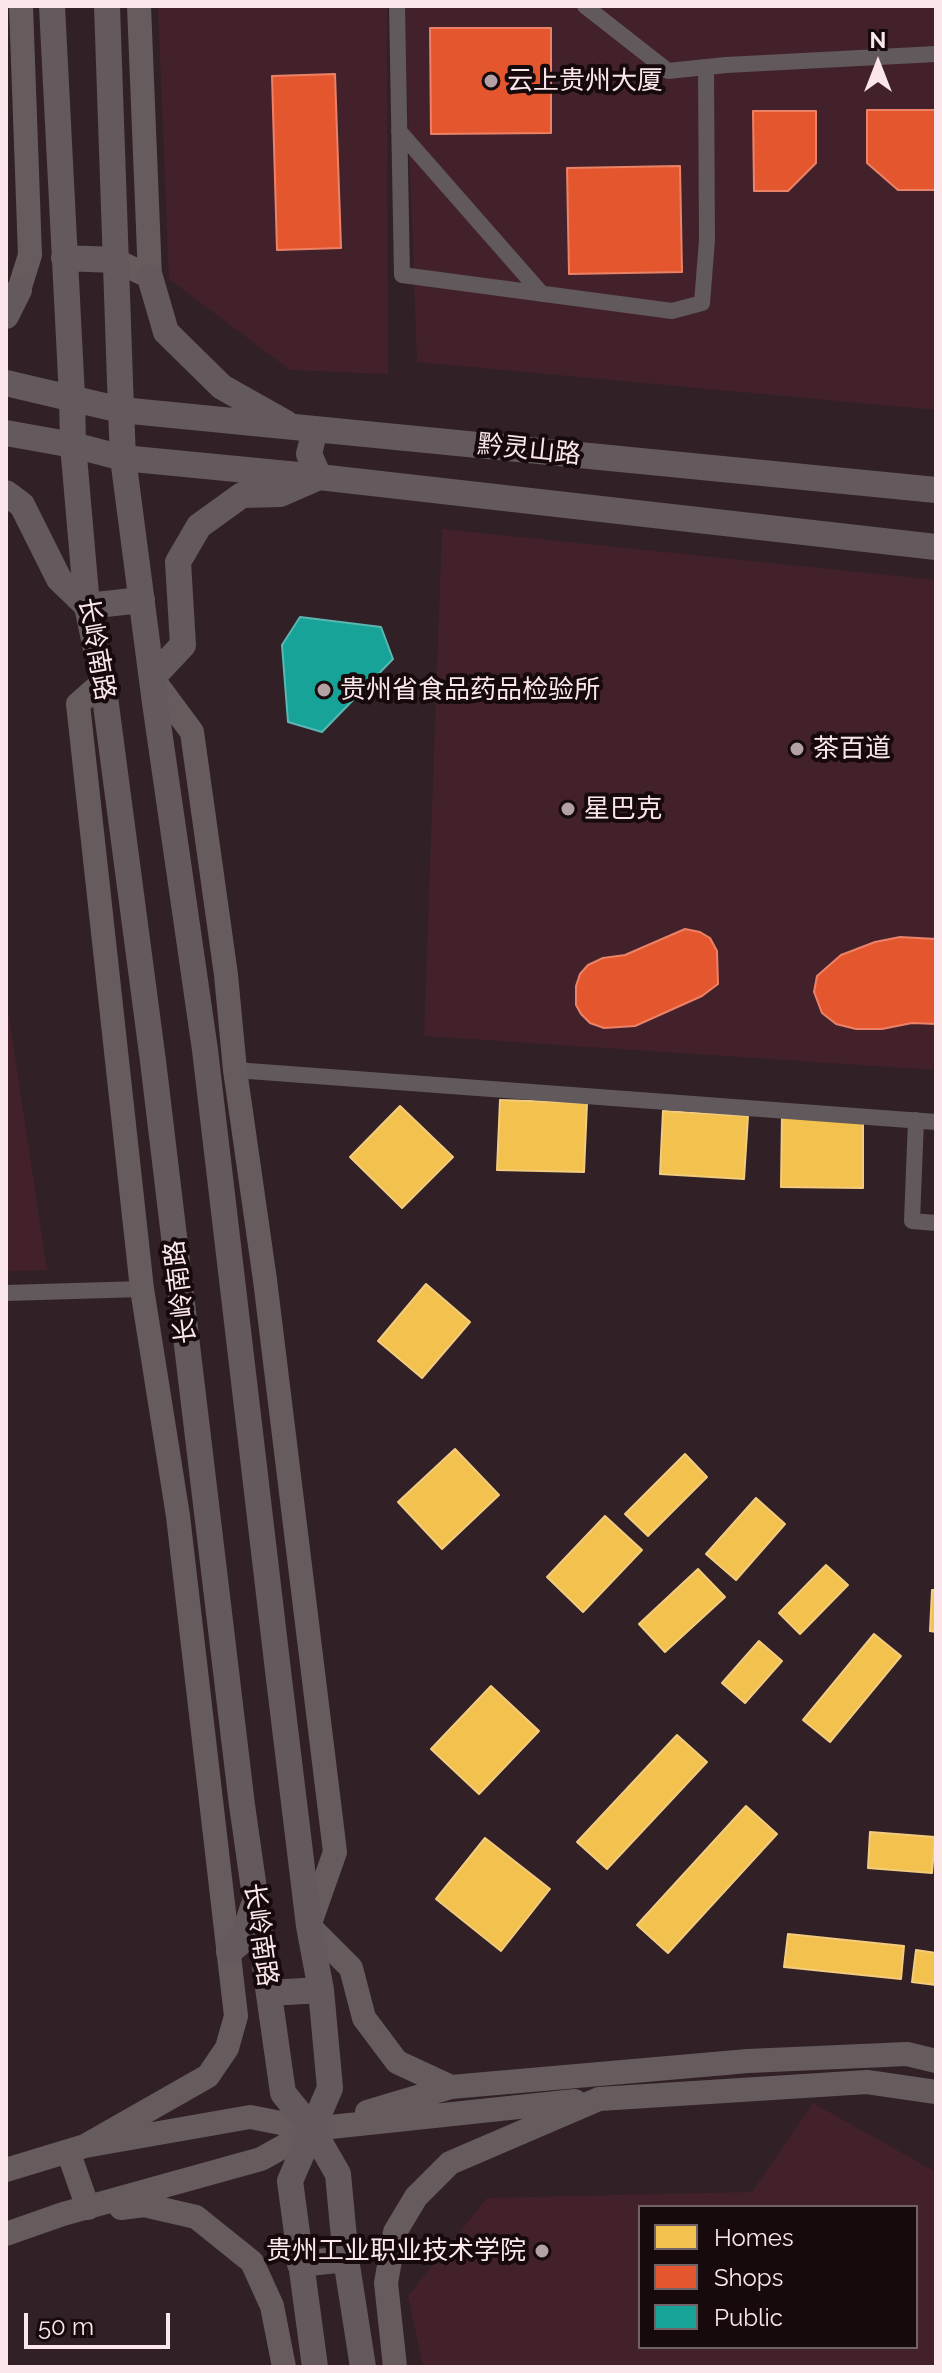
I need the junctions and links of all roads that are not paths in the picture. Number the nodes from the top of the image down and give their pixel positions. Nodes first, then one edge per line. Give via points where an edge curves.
1 (21, 6) edge
2 (52, 6) edge
3 (107, 6) edge
4 (139, 6) edge
5 (397, 6) edge
6 (585, 6) edge
7 (936, 54) edge
8 (706, 67) junction
9 (399, 131) junction
10 (30, 255) junction
11 (115, 260) junction
12 (64, 269) junction
13 (150, 277) junction
14 (19, 290) joint
15 (542, 294) junction
16 (6, 316) edge
17 (6, 383) edge
18 (72, 397) junction
19 (121, 410) junction
20 (306, 429) junction
21 (6, 433) edge
22 (73, 445) junction
23 (123, 458) junction
24 (319, 477) junction
25 (936, 490) edge
26 (6, 493) edge
27 (936, 547) edge
28 (142, 600) junction
29 (87, 606) junction
30 (152, 678) junction
31 (103, 682) junction
32 (235, 1070) junction
33 (916, 1120) junction
34 (936, 1122) edge
35 (936, 1223) edge
36 (142, 1289) junction
37 (6, 1293) edge
38 (255, 1899) junction
39 (309, 1926) junction
40 (229, 1952) junction
41 (321, 1990) junction
42 (269, 1993) junction
43 (936, 2061) edge
44 (451, 2087) junction
45 (936, 2092) edge
46 (599, 2099) junction
47 (312, 2129) junction
48 (77, 2148) junction
49 (6, 2170) edge
50 (88, 2208) junction
51 (63, 2214) junction
52 (6, 2234) edge
53 (346, 2259) junction
54 (300, 2264) junction
55 (284, 2367) edge
56 (315, 2367) edge
57 (363, 2367) edge
58 (395, 2367) edge

1 - 10 main road
2 - 12 main road
3 - 11 main road
4 - 13 main road
5 - 9 street
6 - 8 street via 668,71
7 - 8 street
8 - 15 street via 702,303 672,311
9 - 15 street
9 - 15 street via 402,275
10 - 12 main road
10 - 14 main road
11 - 12 main road
11 - 13 main road
11 - 19 main road
12 - 18 main road
13 - 20 main road via 166,332 222,387
14 - 16 main road
17 - 18 main road
18 - 19 main road, 黔灵山路
18 - 22 main road, 长岭南路
19 - 20 main road, 黔灵山路
19 - 23 main road, 长岭南路
20 - 24 main road
20 - 25 main road, 黔灵山路
21 - 22 main road
22 - 23 main road, 黔灵山路
22 - 29 main road, 长岭南路
23 - 24 main road, 黔灵山路
23 - 28 main road, 长岭南路
24 - 27 main road, 黔灵山路
24 - 30 main road via 280,494 242,495 199,526 178,562 183,645
26 - 29 main road via 22,505 59,579
28 - 29 main road
28 - 30 main road, 长岭南路
29 - 31 main road, 长岭南路
30 - 32 main road via 192,732
30 - 39 main road, 长岭南路 via 205,1050
31 - 36 main road via 78,704
31 - 38 main road, 长岭南路
32 - 33 street
32 - 39 main road via 335,1852
33 - 34 street
33 - 35 street via 912,1221
36 - 37 street
36 - 40 main road via 178,1516
38 - 40 main road via 242,1941
38 - 42 main road, 长岭南路
39 - 41 main road, 长岭南路
39 - 44 main road via 351,1968 364,2018 397,2062
40 - 42 main road
40 - 48 main road via 236,2016 227,2048 208,2076
41 - 42 main road
41 - 47 main road, 长岭南路 via 330,2088
42 - 47 main road, 长岭南路 via 283,2093
43 - 44 main road via 907,2054 748,2061
44 - 47 main road
45 - 46 main road via 867,2082
46 - 47 main road
46 - 58 main road via 450,2163 416,2197 395,2232 386,2283
47 - 48 main road via 250,2117
47 - 50 main road via 261,2159
47 - 53 main road, 长岭南路 via 338,2174
47 - 54 main road, 长岭南路 via 290,2181
48 - 49 main road
48 - 50 main road
50 - 51 main road
51 - 52 main road
51 - 55 main road via 144,2205 196,2217 252,2262 272,2306
53 - 54 main road
53 - 57 main road, 长岭南路
54 - 56 main road, 长岭南路

